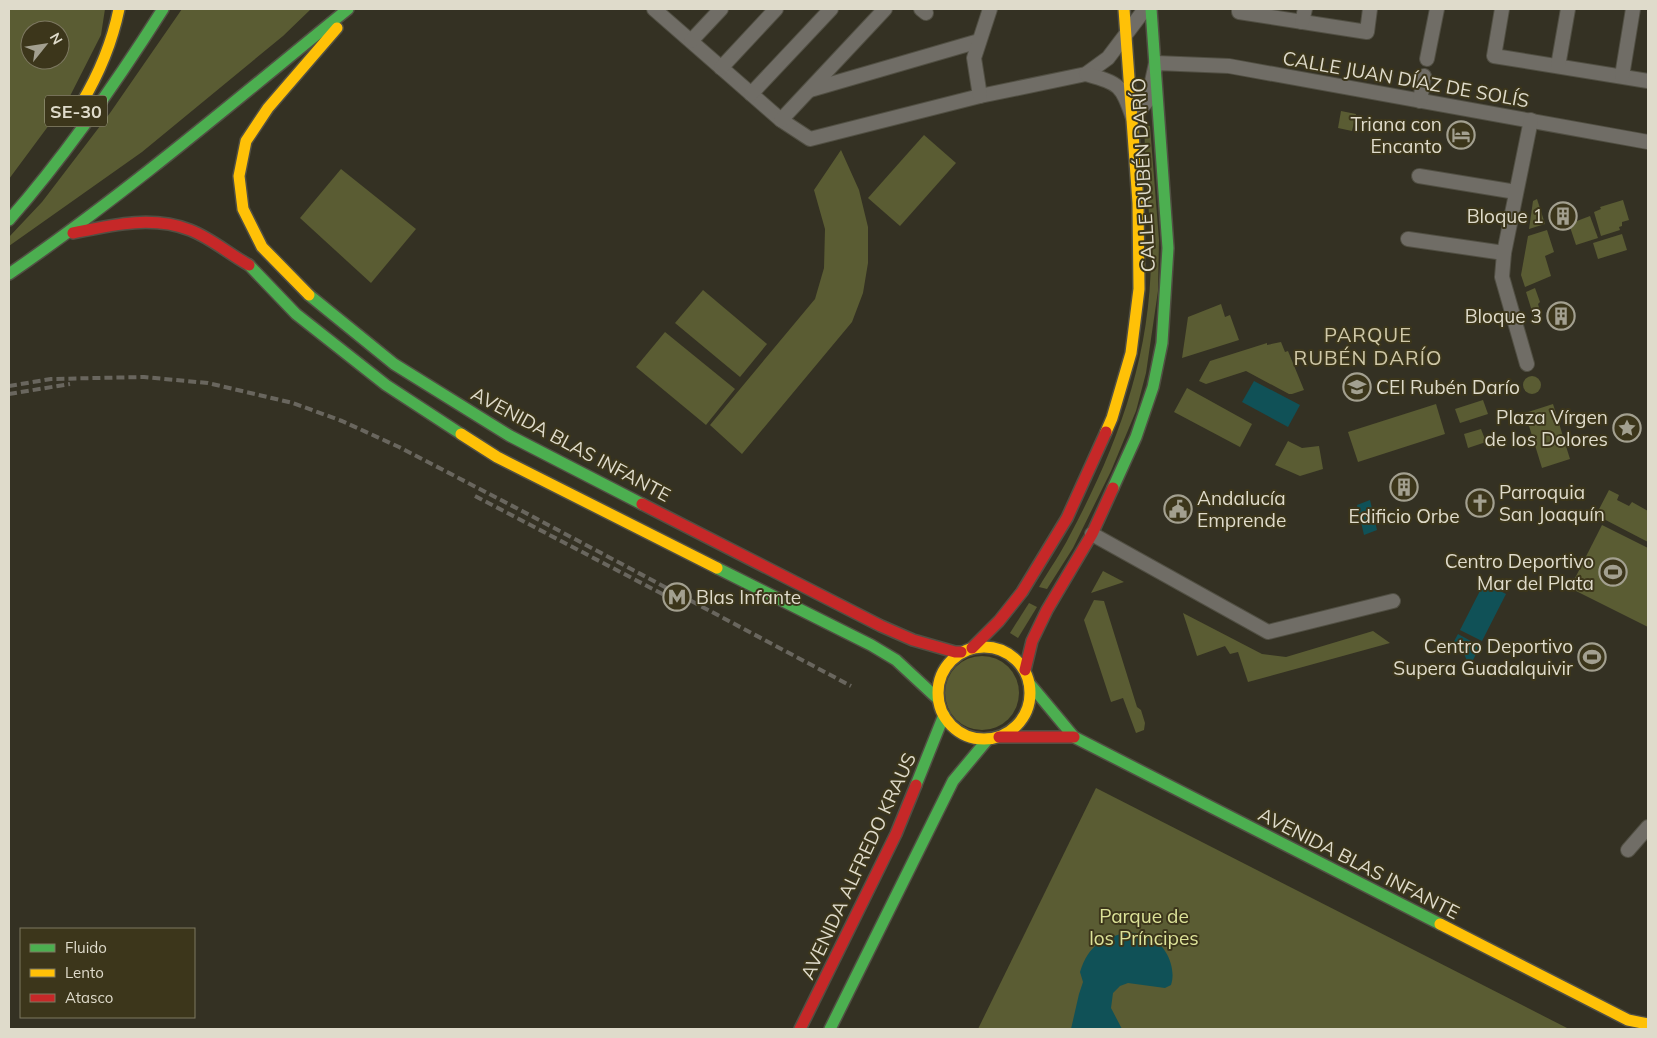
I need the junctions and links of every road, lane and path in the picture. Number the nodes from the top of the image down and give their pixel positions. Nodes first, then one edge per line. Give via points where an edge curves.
1 (120, 9) edge
2 (163, 9) edge
3 (348, 9) edge
4 (354, 9) edge
5 (721, 9) edge
6 (776, 9) edge
7 (831, 9) edge
8 (886, 9) edge
9 (990, 9) edge
10 (1124, 9) edge
11 (1145, 9) edge
12 (1151, 9) edge
13 (1370, 9) edge
14 (1437, 9) edge
15 (1502, 9) edge
16 (1568, 9) edge
17 (1633, 9) edge
18 (661, 11) edge
19 (1239, 11) edge
20 (1304, 16) edge
21 (1126, 35) junction
22 (691, 41) junction
23 (979, 41) junction
24 (1427, 59) dead end
25 (1156, 63) junction
26 (1558, 66) junction
27 (721, 68) junction
28 (1086, 74) junction
29 (1424, 76) dead end
30 (1622, 76) junction
31 (1648, 81) edge
32 (810, 90) junction
33 (751, 94) junction
34 (980, 96) junction
35 (1420, 101) junction
36 (76, 111) dead end
37 (1133, 118) junction
38 (781, 120) junction
39 (1531, 120) junction
40 (1648, 142) edge
41 (1419, 176) dead end
42 (1516, 192) junction
43 (9, 220) edge
44 (68, 234) junction
45 (1408, 239) dead end
46 (1504, 253) junction
47 (9, 274) edge
48 (1528, 364) dead end
49 (1092, 534) junction
50 (1393, 601) dead end
51 (966, 650) junction
52 (1025, 670) junction
53 (1030, 683) junction
54 (938, 699) junction
55 (944, 715) junction
56 (1074, 737) junction
57 (994, 738) junction
58 (1648, 827) edge
59 (1628, 850) dead end
60 (1628, 1020) junction
61 (1648, 1024) edge
62 (800, 1029) edge
63 (830, 1029) edge
64 (1637, 1029) edge

1 - 36 main road, SE-30 via 112,42 92,87
2 - 43 main road via 50,174
3 - 44 main road
4 - 51 main road, AVENIDA BLAS INFANTE via 268,108 246,142 239,176 243,209 262,247 314,298 394,364 510,436 881,626 913,640 955,652
5 - 22 street
6 - 27 street
7 - 33 street
8 - 32 street
9 - 23 street
10 - 21 main road, CALLE RUBÉN DARÍO
11 - 21 street
12 - 25 main road, CALLE RUBÉN DARÍO
13 - 20 street via 1366,32
14 - 24 street
15 - 26 street via 1494,56
16 - 26 street
17 - 30 street
18 - 22 street
19 - 20 street
21 - 28 street via 1108,58
21 - 37 main road, CALLE RUBÉN DARÍO
22 - 27 street
23 - 32 street
23 - 34 street via 974,58
25 - 35 street, CALLE JUAN DÍAZ DE SOLÍS via 1229,66
25 - 37 street via 1148,100
25 - 49 main road, CALLE RUBÉN DARÍO via 1168,248 1162,343 1153,387 1136,437
26 - 30 street
27 - 33 street
28 - 34 street
28 - 37 street via 1113,81 1124,94
29 - 35 street
30 - 31 street
32 - 38 street
33 - 38 street
34 - 38 street via 810,138
35 - 39 street, CALLE JUAN DÍAZ DE SOLÍS
37 - 51 main road, CALLE RUBÉN DARÍO via 1139,289 1131,353 1112,418 1067,518 1028,584 999,621
39 - 40 street, CALLE JUAN DÍAZ DE SOLÍS
39 - 42 street
41 - 42 street
42 - 46 street
44 - 47 main road
44 - 54 main road via 116,224 156,221 190,230 249,266 296,314 386,385 498,457 872,645 896,660
45 - 46 street
46 - 48 street via 1502,277
49 - 50 street via 1268,632
49 - 52 main road, CALLE RUBÉN DARÍO via 1032,641
51 - 52 main road via 987,646 1002,650
51 - 54 main road via 950,661 942,672
52 - 53 main road
53 - 56 main road
53 - 57 main road via 1028,710 1021,721 1011,731
54 - 55 main road
55 - 57 main road via 962,734
55 - 62 main road, AVENIDA ALFREDO KRAUS via 896,834
56 - 57 main road
56 - 60 main road, AVENIDA BLAS INFANTE
57 - 63 main road via 953,781
58 - 59 street
60 - 61 main road, AVENIDA BLAS INFANTE
60 - 64 main road, AVENIDA BLAS INFANTE

